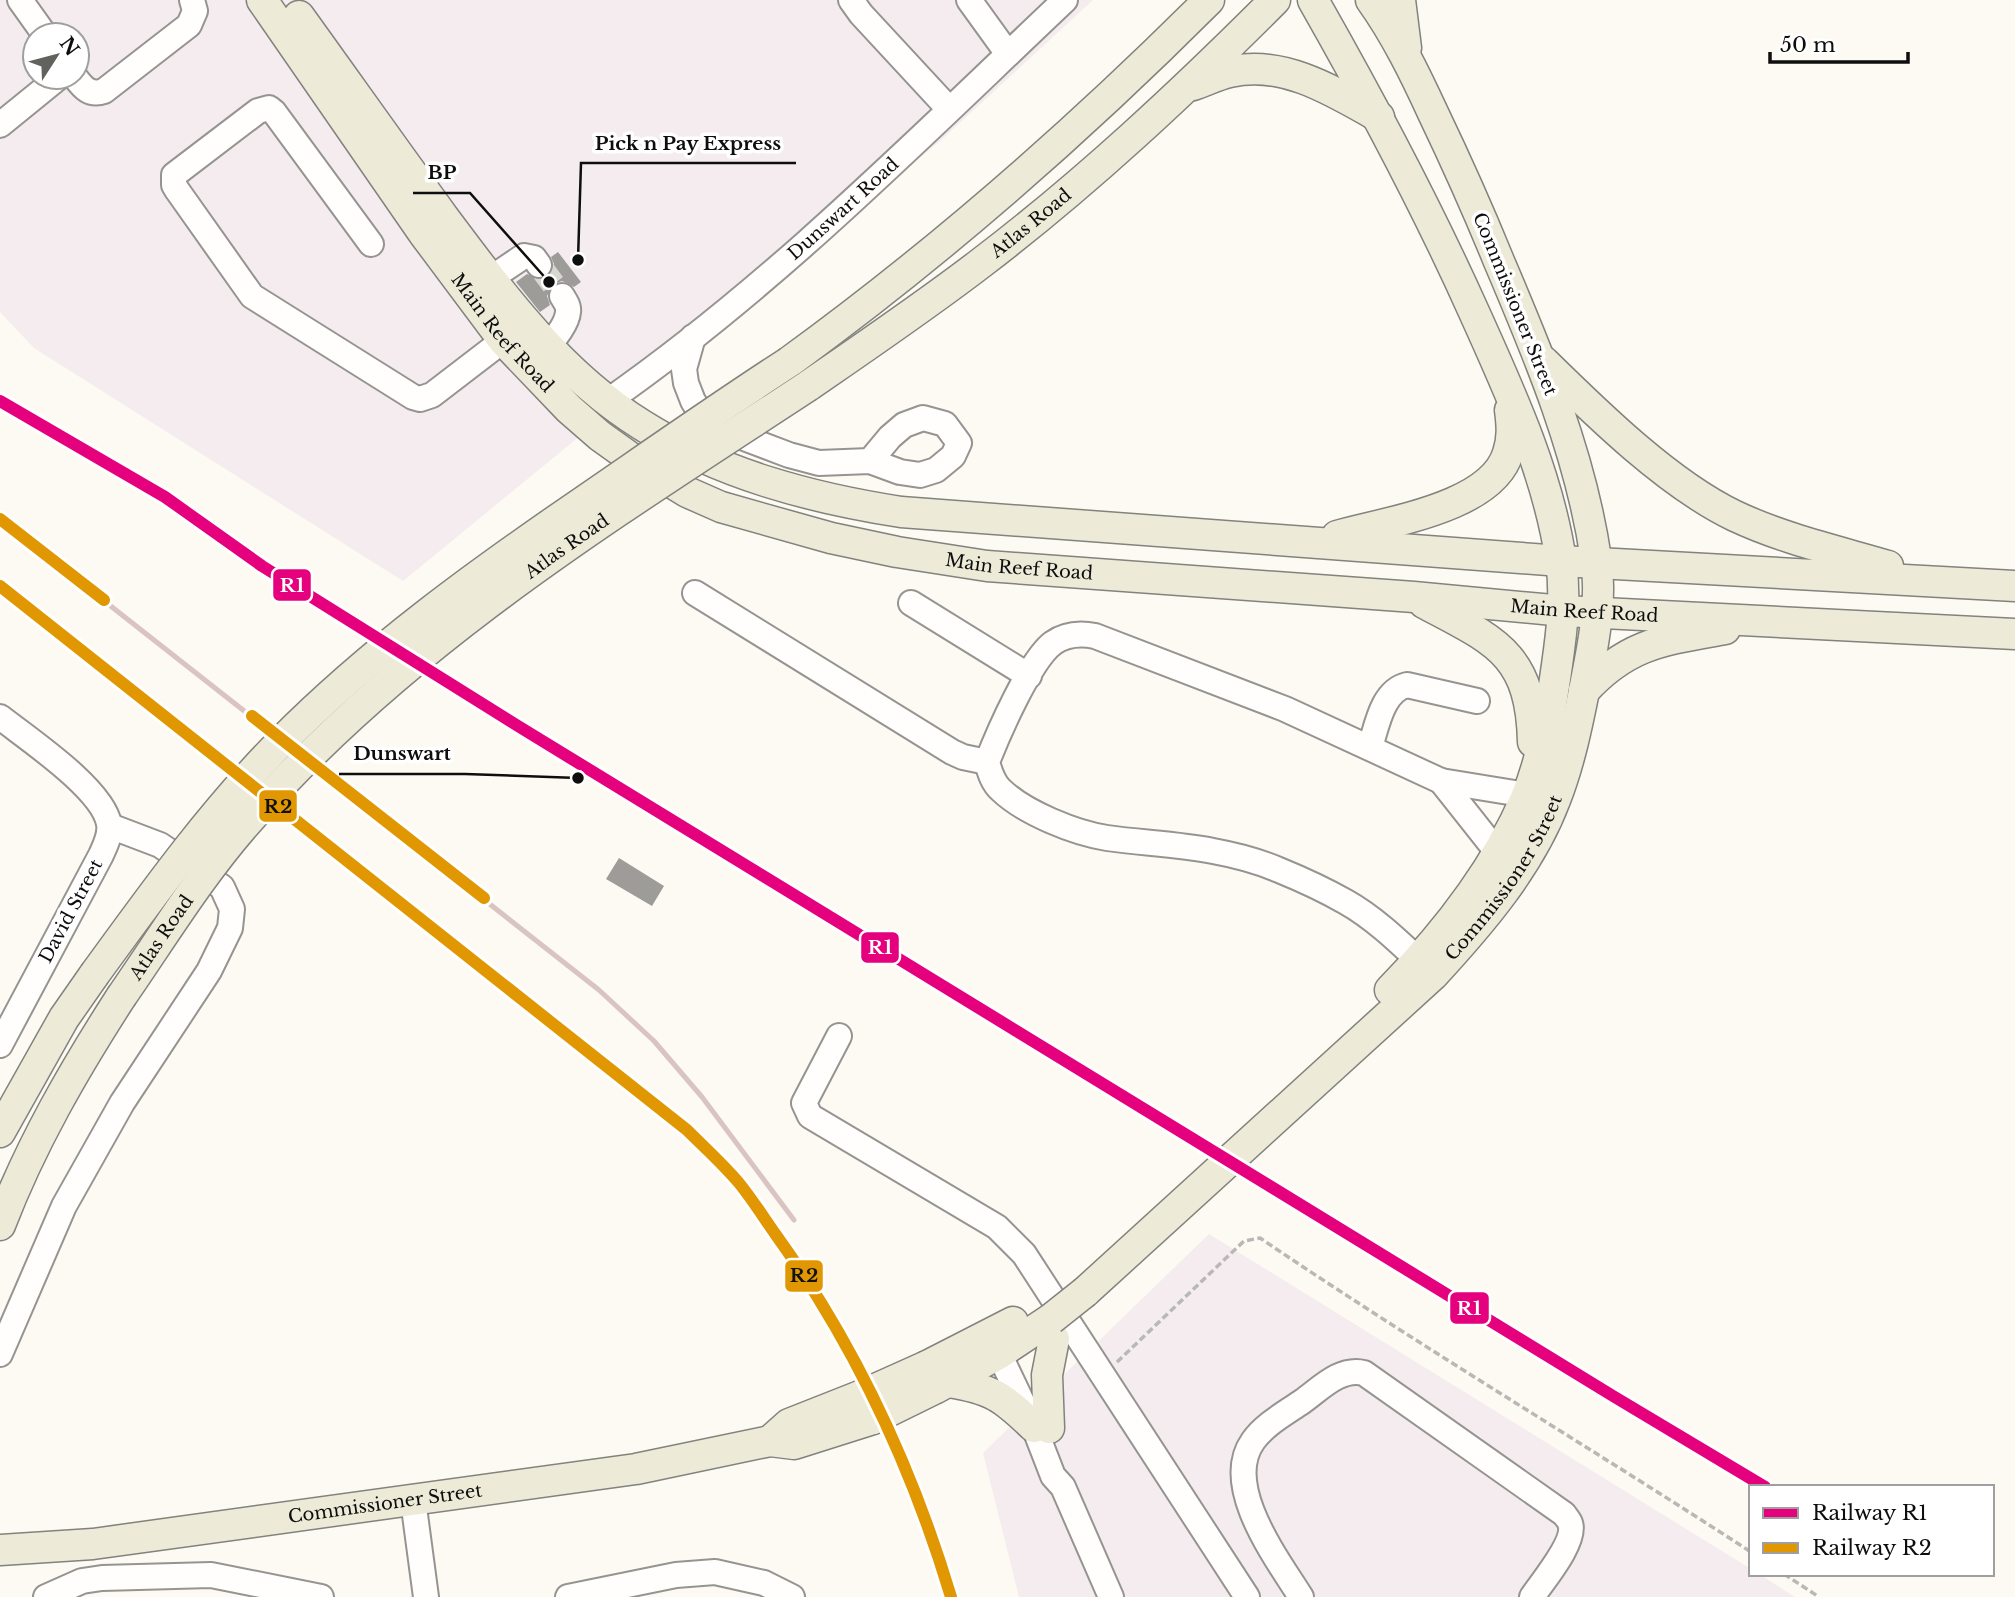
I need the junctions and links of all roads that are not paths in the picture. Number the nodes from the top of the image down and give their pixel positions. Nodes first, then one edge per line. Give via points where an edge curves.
1 (20, 0) edge
2 (192, 0) edge
3 (262, 0) edge
4 (288, 0) edge
5 (851, 0) edge
6 (969, 0) edge
7 (1065, 0) edge
8 (1209, 0) edge
9 (1275, 0) edge
10 (1312, 0) edge
11 (1371, 0) edge
12 (1400, 0) edge
13 (35, 21) edge
14 (1007, 54) junction
15 (1408, 61) junction
16 (1189, 86) junction
17 (42, 91) edge
18 (88, 91) edge
19 (949, 109) junction
20 (1380, 117) junction
21 (0, 125) edge
22 (372, 244) dead end
23 (539, 265) dead end
24 (490, 279) junction
25 (562, 296) tunnel mouth
26 (515, 332) junction
27 (693, 337) junction
28 (539, 356) junction
29 (1540, 358) junction
30 (1508, 387) junction
31 (608, 401) junction
32 (870, 461) dead end
33 (1317, 541) junction
34 (1561, 561) junction
35 (1597, 562) junction
36 (1935, 580) junction
37 (2015, 586) edge
38 (695, 593) dead end
39 (1414, 597) junction
40 (911, 603) dead end
41 (1564, 611) junction
42 (1597, 611) junction
43 (1770, 620) junction
44 (2015, 634) edge
45 (1029, 676) junction
46 (1584, 691) junction
47 (1477, 701) dead end
48 (0, 717) edge
49 (1370, 747) junction
50 (988, 762) junction
51 (1441, 781) junction
52 (1530, 784) junction
53 (110, 826) junction
54 (1498, 853) junction
55 (1426, 968) junction
56 (839, 1035) dead end
57 (0, 1045) edge
58 (0, 1132) edge
59 (0, 1225) edge
60 (1062, 1307) junction
61 (1002, 1340) junction
62 (0, 1354) edge
63 (937, 1379) junction
64 (1042, 1427) junction
65 (413, 1500) junction
66 (0, 1550) edge
67 (46, 1597) edge
68 (321, 1597) edge
69 (426, 1597) edge
70 (568, 1597) edge
71 (792, 1597) edge
72 (1111, 1597) edge
73 (1247, 1597) edge
74 (1301, 1597) edge
75 (1532, 1597) edge

1 - 13 street
2 - 18 street via 195,11 190,25 104,91
3 - 26 main road, Main Reef Road via 424,234
4 - 24 main road, Main Reef Road
5 - 19 street
6 - 14 street
7 - 14 street, Dunswart Road
8 - 58 main road, Atlas Road, bridge via 1106,100 866,306 507,554 327,698 184,852 64,1018
9 - 16 main road, Atlas Road
10 - 20 main road, Commissioner Street
11 - 15 main road, Commissioner Street
12 - 15 main road
14 - 19 street, Dunswart Road
15 - 29 main road, Commissioner Street
16 - 20 main road via 1231,72 1275,71 1335,92
16 - 59 main road, Atlas Road, bridge via 981,263 484,605 394,678 300,765 222,853 121,997 36,1141
17 - 21 street
19 - 27 street, Dunswart Road via 829,222
20 - 30 main road, Commissioner Street
22 - 26 street via 269,108 258,111 174,175 177,190 252,296 412,397 432,395
23 - 24 street via 524,256
24 - 26 main road, Main Reef Road
25 - 28 street via 568,314
26 - 28 main road, Main Reef Road
27 - 31 street, Dunswart Road
27 - 32 street via 684,369 686,383 705,420 819,463
28 - 31 main road, Main Reef Road
28 - 39 main road, Main Reef Road via 569,409 628,456 721,507 831,538 987,566
29 - 35 main road, Commissioner Street via 1582,489
29 - 36 main road via 1666,470 1732,515 1797,540
30 - 33 main road via 1513,434 1508,456 1484,485 1437,509
30 - 34 main road, Commissioner Street via 1544,486
31 - 33 main road, Main Reef Road via 682,449 843,503 939,515
33 - 34 main road, Main Reef Road
34 - 35 main road, Main Reef Road
34 - 41 main road, Commissioner Street
35 - 36 main road, Main Reef Road
35 - 42 main road, Commissioner Street
36 - 37 main road, Main Reef Road
38 - 50 street via 951,752
39 - 41 main road, Main Reef Road
39 - 52 main road via 1478,631 1514,663 1531,710
40 - 45 street
41 - 42 main road, Main Reef Road
41 - 52 main road, Commissioner Street via 1549,720
42 - 43 main road, Main Reef Road
42 - 46 main road, Commissioner Street
43 - 44 main road, Main Reef Road
43 - 46 main road via 1636,649 1600,673
45 - 49 street via 1052,645 1071,635 1095,636
45 - 50 street
46 - 55 main road, Commissioner Street via 1555,801 1531,848 1490,909
47 - 49 street via 1400,687 1387,700
48 - 53 street via 78,779 98,801
49 - 51 street
50 - 55 street via 1002,790 1061,825 1105,838 1215,851 1280,870 1348,903
51 - 52 street
51 - 54 street
52 - 54 main road, Commissioner Street
53 - 57 street, David Street via 101,855
53 - 62 street via 160,845 222,887 232,909 230,928 209,971 122,1103 64,1206
54 - 55 main road, Commissioner Street
55 - 60 main road, Commissioner Street
56 - 73 street via 804,1103 810,1116 997,1227 1024,1254
60 - 61 main road, Commissioner Street
60 - 64 main road via 1047,1375
61 - 63 main road, Commissioner Street
61 - 64 street
63 - 64 main road via 993,1393
63 - 65 main road, Commissioner Street, bridge via 866,1407 794,1444 770,1441 636,1469
64 - 72 street
65 - 66 main road, Commissioner Street via 93,1544
65 - 69 street
67 - 68 street via 82,1581 102,1578 211,1575
70 - 71 street via 676,1575 716,1572 764,1583
74 - 75 street via 1261,1533 1248,1504 1243,1471 1251,1443 1266,1428 1336,1378 1355,1371 1564,1514 1572,1532 1568,1544

